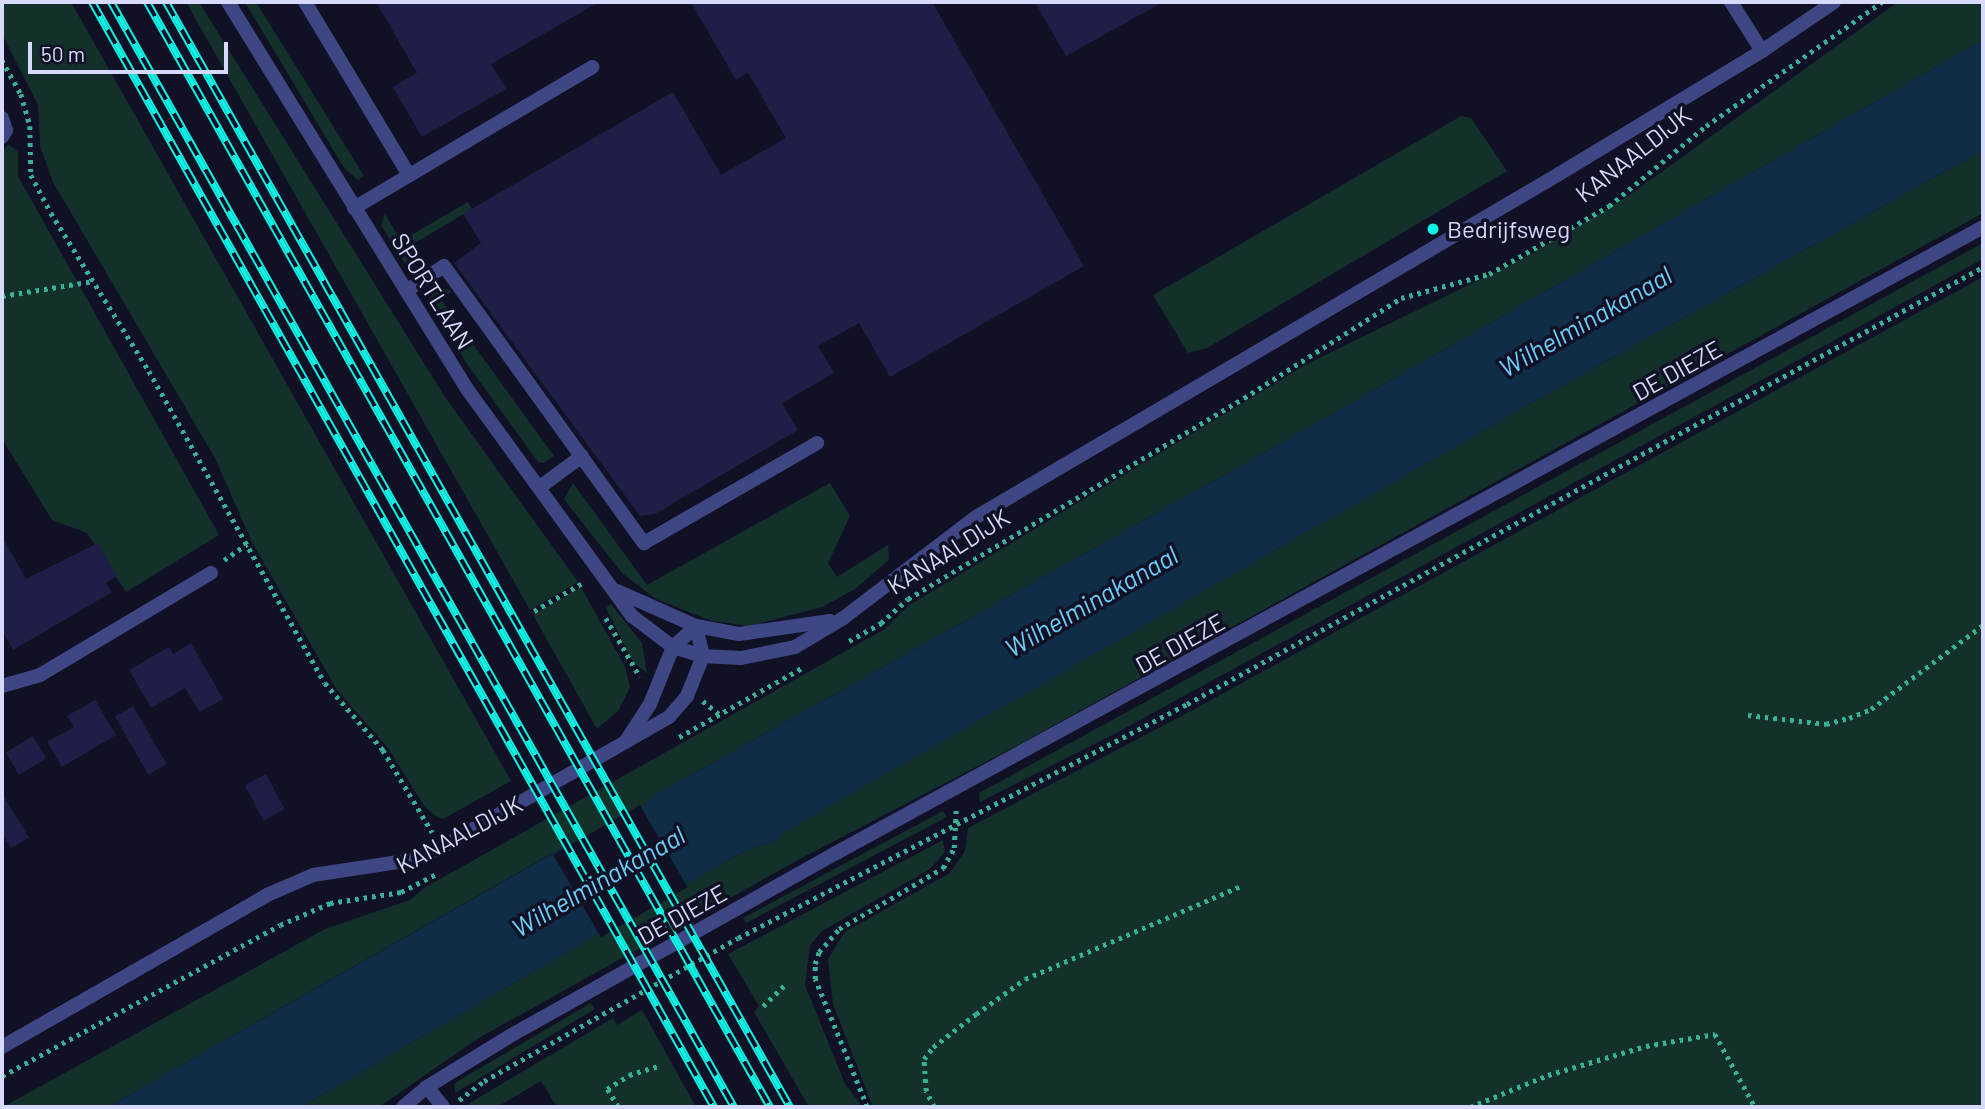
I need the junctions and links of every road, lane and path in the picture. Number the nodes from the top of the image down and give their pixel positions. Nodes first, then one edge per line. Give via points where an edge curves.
1 (228, 2) edge
2 (305, 2) edge
3 (1731, 2) edge
4 (1834, 2) edge
5 (1882, 2) edge
6 (1762, 51) junction
7 (2, 60) edge
8 (592, 67) dead end
9 (2, 118) edge
10 (2, 137) edge
11 (409, 176) junction
12 (355, 208) junction
13 (1983, 227) edge
14 (1983, 267) edge
15 (95, 281) junction
16 (406, 291) junction
17 (2, 296) edge
18 (817, 443) dead end
19 (582, 456) junction
20 (540, 486) junction
21 (247, 544) junction
22 (211, 573) joint
23 (585, 582) dead end
24 (617, 591) junction
25 (534, 611) dead end
26 (842, 619) junction
27 (1983, 625) edge
28 (695, 626) junction
29 (846, 643) dead end
30 (673, 648) junction
31 (703, 656) junction
32 (810, 663) dead end
33 (2, 686) edge
34 (1748, 715) dead end
35 (675, 740) dead end
36 (624, 744) junction
37 (958, 821) junction
38 (432, 830) dead end
39 (443, 870) dead end
40 (1239, 887) dead end
41 (785, 985) dead end
42 (763, 1006) dead end
43 (2, 1047) edge
44 (659, 1066) dead end
45 (2, 1076) edge
46 (427, 1087) junction
47 (403, 1107) edge
48 (443, 1107) edge
49 (449, 1107) edge
50 (618, 1107) edge
51 (867, 1107) edge
52 (934, 1107) edge
53 (1470, 1107) edge
54 (1755, 1107) edge

1 - 12 street, SPORTLAAN
2 - 11 street
3 - 6 street
4 - 6 street, KANAALDIJK
5 - 29 path, KANAALDIJK via 1706,125 1609,206 1489,274 1401,298 1244,398 908,599 881,623
6 - 26 street, KANAALDIJK via 976,517
7 - 15 path via 21,94 30,126 31,176
8 - 11 street
9 - 10 street via 6,130
11 - 12 street
12 - 16 street, SPORTLAAN
13 - 46 street, DE DIEZE via 836,853
14 - 37 path, DE DIEZE via 1175,710
15 - 17 path
15 - 21 path
16 - 19 street via 444,266
16 - 20 street, SPORTLAAN via 467,389
18 - 19 street via 644,543
19 - 20 street
20 - 24 street, SPORTLAAN
21 - 22 path
21 - 38 path via 332,693 383,750
22 - 33 street via 40,676
23 - 25 path
24 - 28 street, SPORTLAAN
24 - 30 street, SPORTLAAN via 632,616
26 - 28 street, KANAALDIJK via 740,634
26 - 31 street, KANAALDIJK via 794,648 741,658
27 - 34 path via 1871,709 1849,718 1826,724
28 - 30 street, KANAALDIJK
28 - 31 street
30 - 31 street, KANAALDIJK
30 - 36 street, KANAALDIJK via 650,704
31 - 36 street, KANAALDIJK via 687,696 669,717
32 - 35 path
36 - 43 street, KANAALDIJK via 442,847 407,861 313,875 267,895
37 - 49 path, DE DIEZE via 738,937 484,1081
37 - 51 path via 954,848 943,868 839,929 819,952 815,979
39 - 45 path, KANAALDIJK via 401,892 330,903 281,925
40 - 52 path via 1025,979 933,1047 924,1059 926,1091
41 - 42 path
44 - 50 path via 629,1075 607,1089
46 - 47 street, DE DIEZE
46 - 48 street
53 - 54 path via 1548,1075 1646,1046 1715,1034

